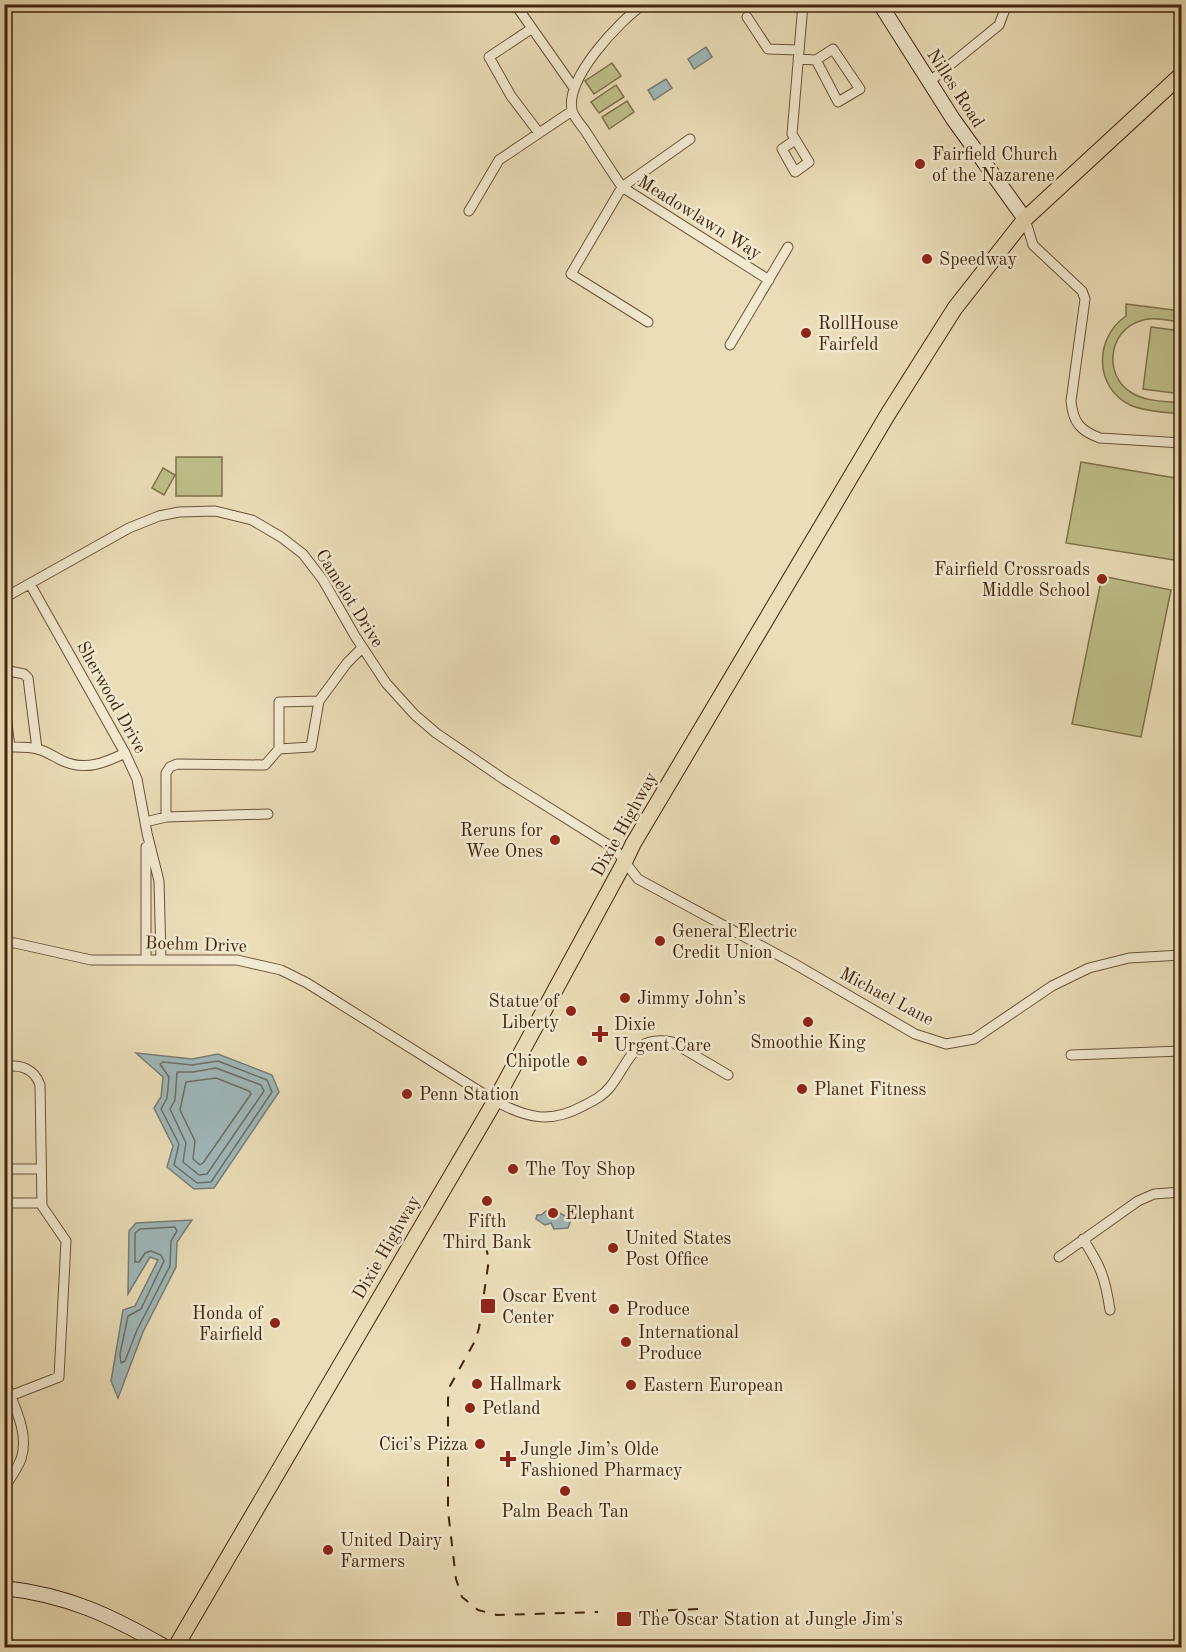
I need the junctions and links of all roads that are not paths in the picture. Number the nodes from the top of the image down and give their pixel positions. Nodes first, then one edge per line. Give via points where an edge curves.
1 (515, 4) edge
2 (644, 4) edge
3 (803, 4) edge
4 (880, 4) edge
5 (1007, 4) edge
6 (747, 17) dead end
7 (531, 28) junction
8 (798, 55) junction
9 (816, 60) junction
10 (1182, 74) edge
11 (930, 82) junction
12 (574, 88) junction
13 (572, 111) junction
14 (539, 133) junction
15 (690, 139) dead end
16 (795, 140) dead end
17 (622, 187) junction
18 (469, 211) dead end
19 (1025, 219) junction
20 (788, 247) dead end
21 (769, 280) junction
22 (648, 322) dead end
23 (730, 345) dead end
24 (1182, 443) edge
25 (30, 584) junction
26 (4, 598) edge
27 (362, 648) junction
28 (4, 670) edge
29 (4, 701) edge
30 (319, 701) junction
31 (7, 747) edge
32 (279, 748) junction
33 (37, 749) junction
34 (125, 753) junction
35 (268, 814) dead end
36 (166, 817) junction
37 (145, 822) junction
38 (147, 832) junction
39 (624, 863) junction
40 (4, 943) edge
41 (1182, 955) edge
42 (146, 959) junction
43 (161, 959) junction
44 (1182, 1051) edge
45 (1071, 1055) dead end
46 (4, 1066) edge
47 (728, 1075) dead end
48 (495, 1101) junction
49 (41, 1168) junction
50 (4, 1169) edge
51 (1182, 1192) edge
52 (4, 1203) edge
53 (42, 1203) junction
54 (1083, 1239) junction
55 (1059, 1257) dead end
56 (1110, 1310) dead end
57 (4, 1380) edge
58 (10, 1396) junction
59 (4, 1488) edge
60 (4, 1588) edge
61 (167, 1647) edge
62 (175, 1647) edge

1 - 7 street
2 - 12 street via 611,32
3 - 8 street
4 - 11 street, Nilles Road
5 - 11 street via 999,25
6 - 8 street via 768,49
7 - 12 street
7 - 14 street via 489,57 511,96
8 - 9 street
8 - 16 street via 792,134
9 - 9 street via 833,49 860,89 838,102
10 - 19 main road, Dixie Highway
11 - 19 street, Nilles Road
12 - 13 street
13 - 14 street
13 - 17 street
14 - 18 street via 499,160
15 - 17 street, Meadowlawn Way
17 - 21 street, Meadowlawn Way
17 - 22 street via 571,274
19 - 24 street via 1033,245 1082,291 1085,299 1071,401 1078,426 1100,438
19 - 39 main road, Dixie Highway via 955,308 916,369
20 - 21 street
21 - 23 street
25 - 26 street, Camelot Drive
25 - 27 street, Camelot Drive via 141,523 179,512 224,513 252,520 303,554 323,580
25 - 34 street, Sherwood Drive
27 - 30 street
27 - 39 street, Camelot Drive via 392,691 420,720 505,780 615,849
28 - 33 street via 28,678
29 - 31 street
30 - 32 street via 311,747
30 - 32 street via 279,702
31 - 33 street
32 - 36 street via 265,765 170,767 166,773
33 - 34 street via 86,766
34 - 37 street, Sherwood Drive via 137,779
35 - 36 street
36 - 37 street
37 - 38 street, Sherwood Drive
38 - 42 street, Sherwood Drive
38 - 43 street, Sherwood Drive via 159,881
39 - 41 street, Michael Lane via 638,879 915,1034 946,1044 974,1039 1052,986 1089,968 1129,958
39 - 48 main road, Dixie Highway
40 - 42 street, Boehm Drive via 91,960
42 - 43 street, Boehm Drive
43 - 48 street, Boehm Drive via 237,960 281,970 307,982
44 - 45 street
46 - 49 street via 28,1069 40,1085
47 - 48 street, Boehm Drive via 672,1042 661,1040 633,1052 602,1095 570,1113 532,1117
48 - 62 main road, Dixie Highway
49 - 50 street
49 - 53 street
51 - 54 street via 1154,1194 1138,1201
52 - 53 street
53 - 58 street via 66,1241 59,1377
54 - 55 street
54 - 56 street via 1106,1281
57 - 58 street
58 - 59 street via 23,1438 21,1458
60 - 61 street via 88,1607

